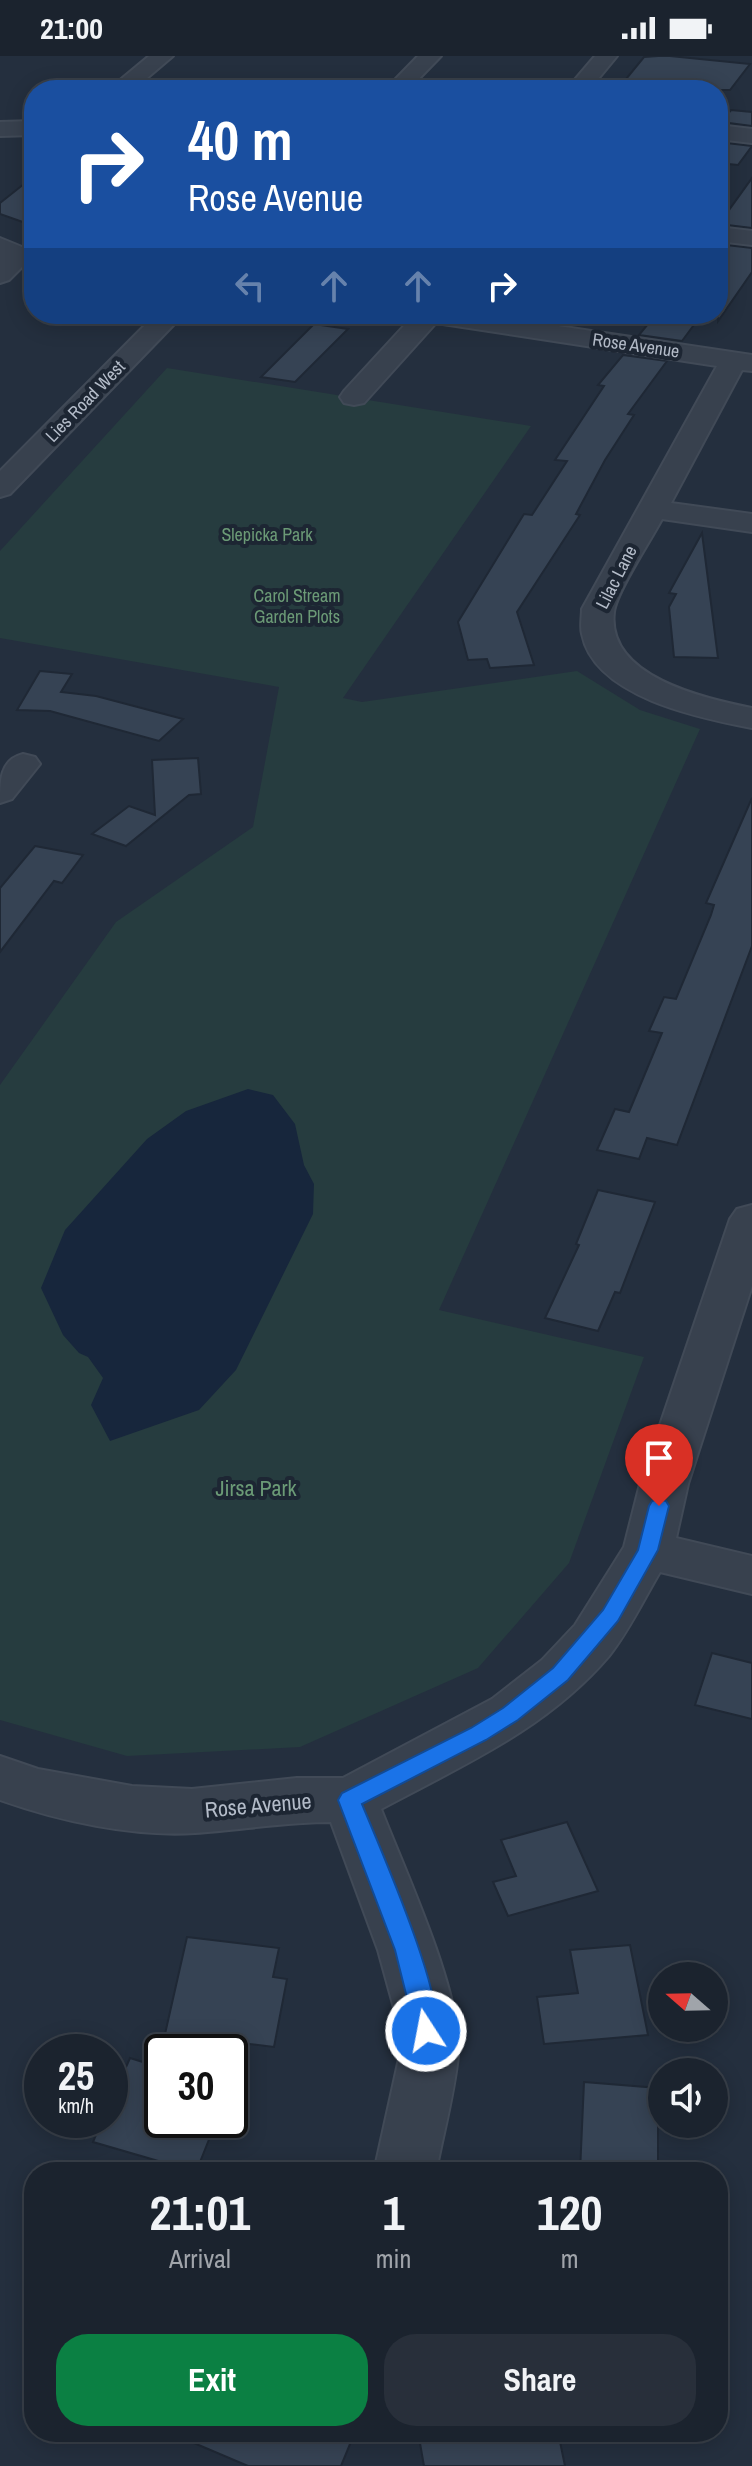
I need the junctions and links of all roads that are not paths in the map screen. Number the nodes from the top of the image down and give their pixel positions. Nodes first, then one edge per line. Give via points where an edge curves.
1 (162, 56) edge
2 (430, 56) edge
3 (606, 56) edge
4 (132, 80) edge
5 (406, 80) edge
6 (586, 80) edge
7 (0, 129) edge
8 (24, 129) edge
9 (728, 133) edge
10 (752, 136) edge
11 (728, 235) edge
12 (752, 238) edge
13 (0, 245) edge
14 (0, 275) edge
15 (161, 324) edge
16 (418, 324) edge
17 (494, 324) edge
18 (743, 361) edge
19 (354, 397) dead end
20 (0, 488) edge
21 (652, 509) junction
22 (752, 523) edge
23 (752, 718) edge
24 (23, 764) dead end
25 (0, 792) edge
26 (752, 1219) edge
27 (648, 1550) junction
28 (752, 1575) edge
29 (0, 1778) edge
30 (350, 1800) junction
31 (407, 2162) edge

1 - 4 street
2 - 5 street
3 - 6 street
7 - 8 street
9 - 10 street
11 - 12 street
13 - 14 street via 13,252 13,263
15 - 20 street, Lies Road West
16 - 19 street
17 - 18 street, Rose Avenue
18 - 21 street, Lilac Lane
21 - 22 street
21 - 23 street, Lilac Lane via 598,609 599,638 614,664 651,688 694,705
24 - 25 street
26 - 27 street, Rose Avenue via 664,1484
27 - 28 street
27 - 30 street, Rose Avenue via 610,1615 560,1674 478,1734
29 - 30 street, Rose Avenue via 49,1794 132,1808 192,1811
30 - 31 street via 407,1950 423,2008 429,2054

